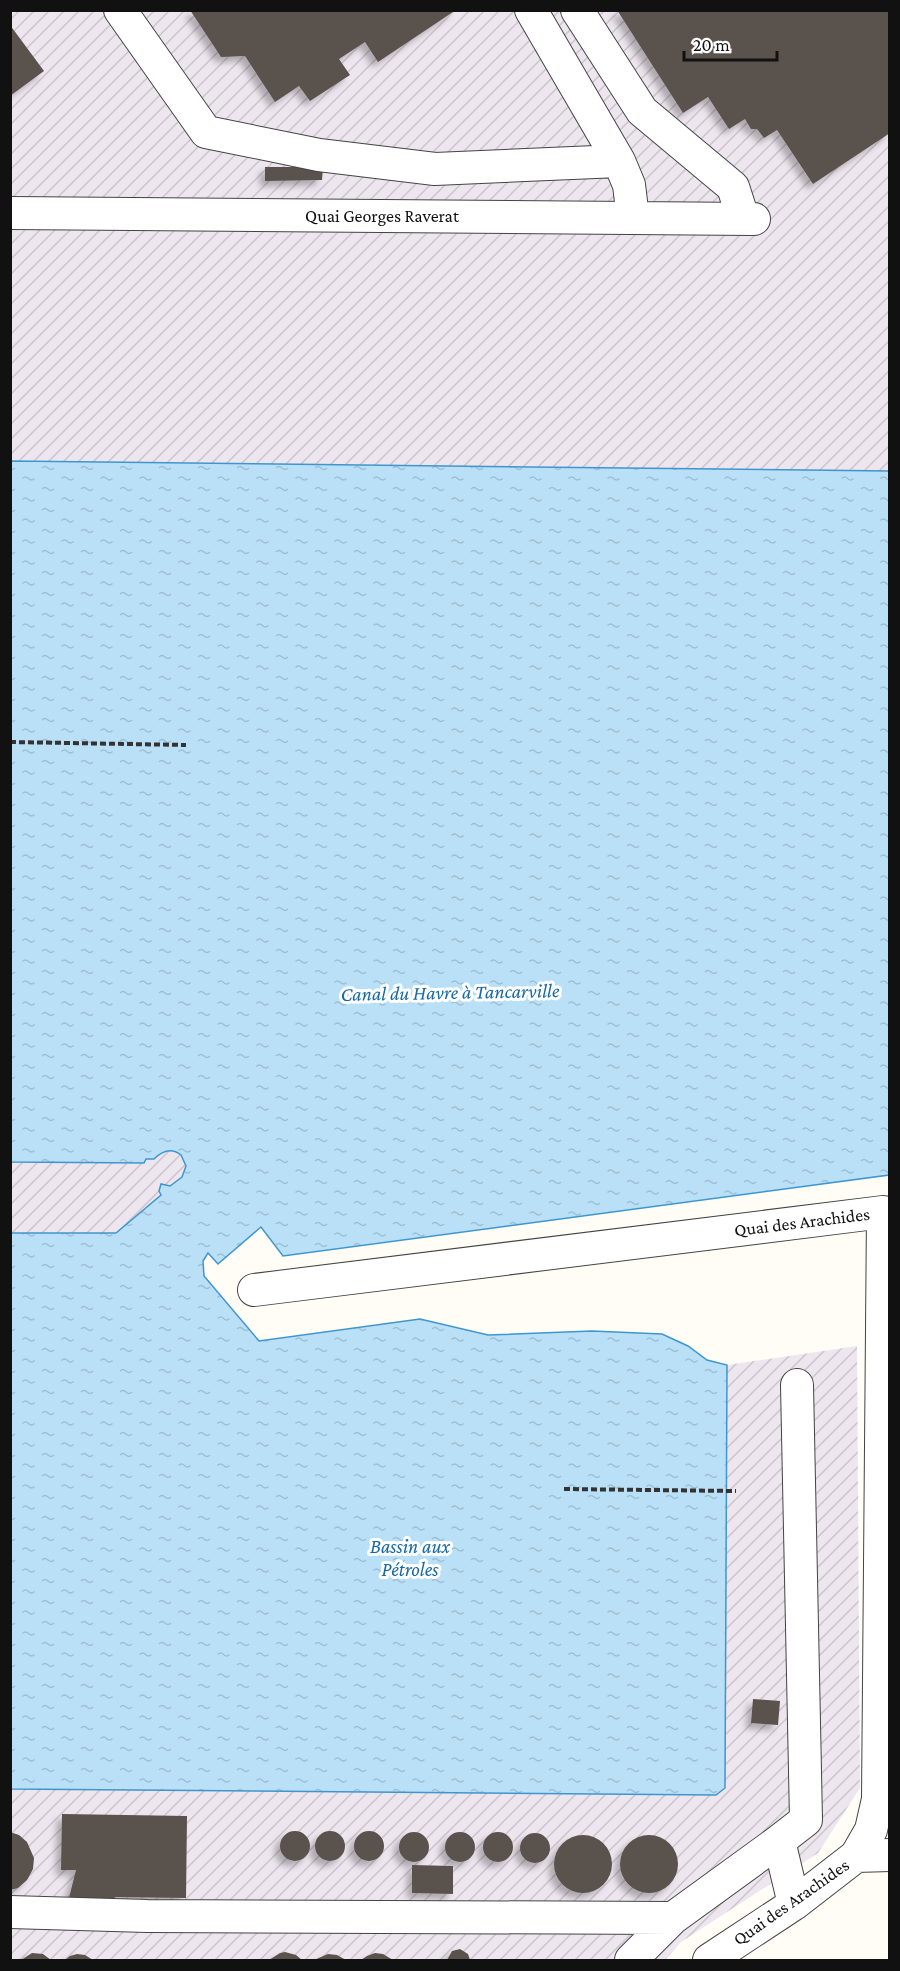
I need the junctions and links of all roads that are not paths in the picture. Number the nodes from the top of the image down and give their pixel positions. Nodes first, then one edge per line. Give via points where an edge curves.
1 (120, 10) edge
2 (531, 10) edge
3 (577, 10) edge
4 (619, 161) junction
5 (10, 213) edge
6 (633, 218) junction
7 (886, 1210) edge
8 (254, 1290) dead end
9 (797, 1385) dead end
10 (778, 1841) junction
11 (890, 1855) edge
12 (856, 1856) junction
13 (794, 1904) junction
14 (10, 1912) edge
15 (673, 1918) junction
16 (631, 1960) edge
17 (709, 1960) edge

1 - 4 street via 206,132 319,155 435,168
2 - 4 street
3 - 6 street, Quai Georges Raverat via 642,111 733,187 749,219
4 - 6 street via 629,185
5 - 6 street, Quai Georges Raverat
7 - 8 street, Quai des Arachides
7 - 12 street, Quai des Arachides via 878,1799 871,1830
9 - 10 street via 806,1820
10 - 13 street
10 - 15 street
11 - 12 street
12 - 13 street, Quai des Arachides
13 - 17 street, Quai des Arachides
14 - 15 street via 159,1917
15 - 16 street

